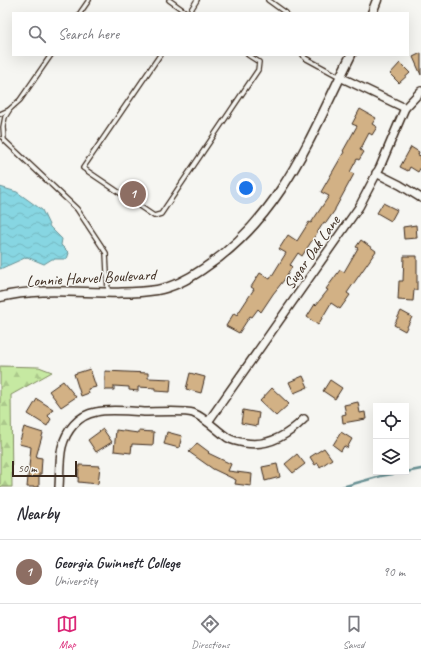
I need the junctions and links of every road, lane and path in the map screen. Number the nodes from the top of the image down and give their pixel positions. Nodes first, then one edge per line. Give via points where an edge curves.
1 (89, 0) edge
2 (169, 0) edge
3 (198, 0) edge
4 (268, 0) edge
5 (377, 0) edge
6 (81, 12) edge
7 (187, 12) edge
8 (189, 12) edge
9 (285, 12) edge
10 (372, 12) edge
11 (50, 56) edge
12 (159, 56) edge
13 (250, 56) edge
14 (304, 56) edge
15 (350, 56) edge
16 (340, 77) junction
17 (421, 91) edge
18 (405, 108) junction
19 (10, 109) junction
20 (0, 114) edge
21 (2, 140) edge
22 (376, 173) junction
23 (421, 198) edge
24 (108, 292) junction
25 (0, 297) edge
26 (304, 419) dead end
27 (208, 422) junction
28 (59, 487) edge

1 - 6 lane
2 - 7 lane
3 - 8 lane
4 - 9 lane
5 - 10 street
11 - 19 lane via 20,100
12 - 13 lane via 84,168 154,216 161,214 258,70 259,62
14 - 16 lane
15 - 16 street, Lonnie Harvel Boulevard
16 - 18 street
16 - 24 street, Lonnie Harvel Boulevard via 307,145 283,186 263,216 220,258 188,279 159,290
17 - 18 street, Sugar Oak Lane
18 - 22 street, Sugar Oak Lane
19 - 20 lane
19 - 21 lane via 5,117
21 - 24 lane via 77,209 106,253
22 - 23 street
22 - 27 street, Sugar Oak Lane via 359,207
24 - 25 street, Lonnie Harvel Boulevard via 40,292
26 - 27 street via 284,437 262,444 229,439
27 - 28 street via 192,413 95,412 88,415 67,432 61,448

